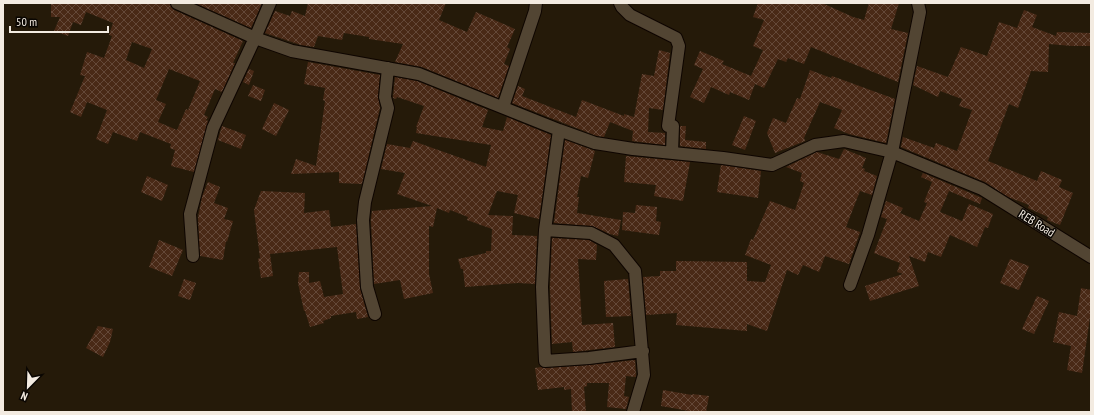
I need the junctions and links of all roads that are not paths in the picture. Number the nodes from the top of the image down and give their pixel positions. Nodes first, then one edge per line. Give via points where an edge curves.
1 (178, 3) edge
2 (270, 3) edge
3 (536, 3) edge
4 (620, 3) edge
5 (918, 3) edge
6 (198, 7) edge
7 (255, 38) junction
8 (388, 68) junction
9 (503, 107) junction
10 (559, 130) junction
11 (892, 152) junction
12 (672, 153) junction
13 (545, 230) junction
14 (193, 256) dead end
15 (1091, 257) edge
16 (850, 285) dead end
17 (374, 314) dead end
18 (643, 351) junction
19 (633, 412) edge

1 - 6 street, REB Road
2 - 7 street
3 - 9 street
4 - 12 street via 630,15 676,38 679,46 668,126 673,126
5 - 11 street via 920,12
6 - 7 street, REB Road
7 - 8 street, REB Road via 292,51
7 - 14 street via 213,128 190,214
8 - 9 street, REB Road via 419,74
8 - 17 street via 385,97 388,108 362,220 367,287
9 - 10 street, REB Road
10 - 12 street, REB Road via 595,143
10 - 13 street
11 - 12 street, REB Road via 844,141 815,144 772,165
11 - 15 street, REB Road via 982,189
11 - 16 street via 868,235
13 - 18 street via 591,233 614,245 635,271
13 - 18 street via 542,287 545,360 589,358
18 - 19 street via 644,375

